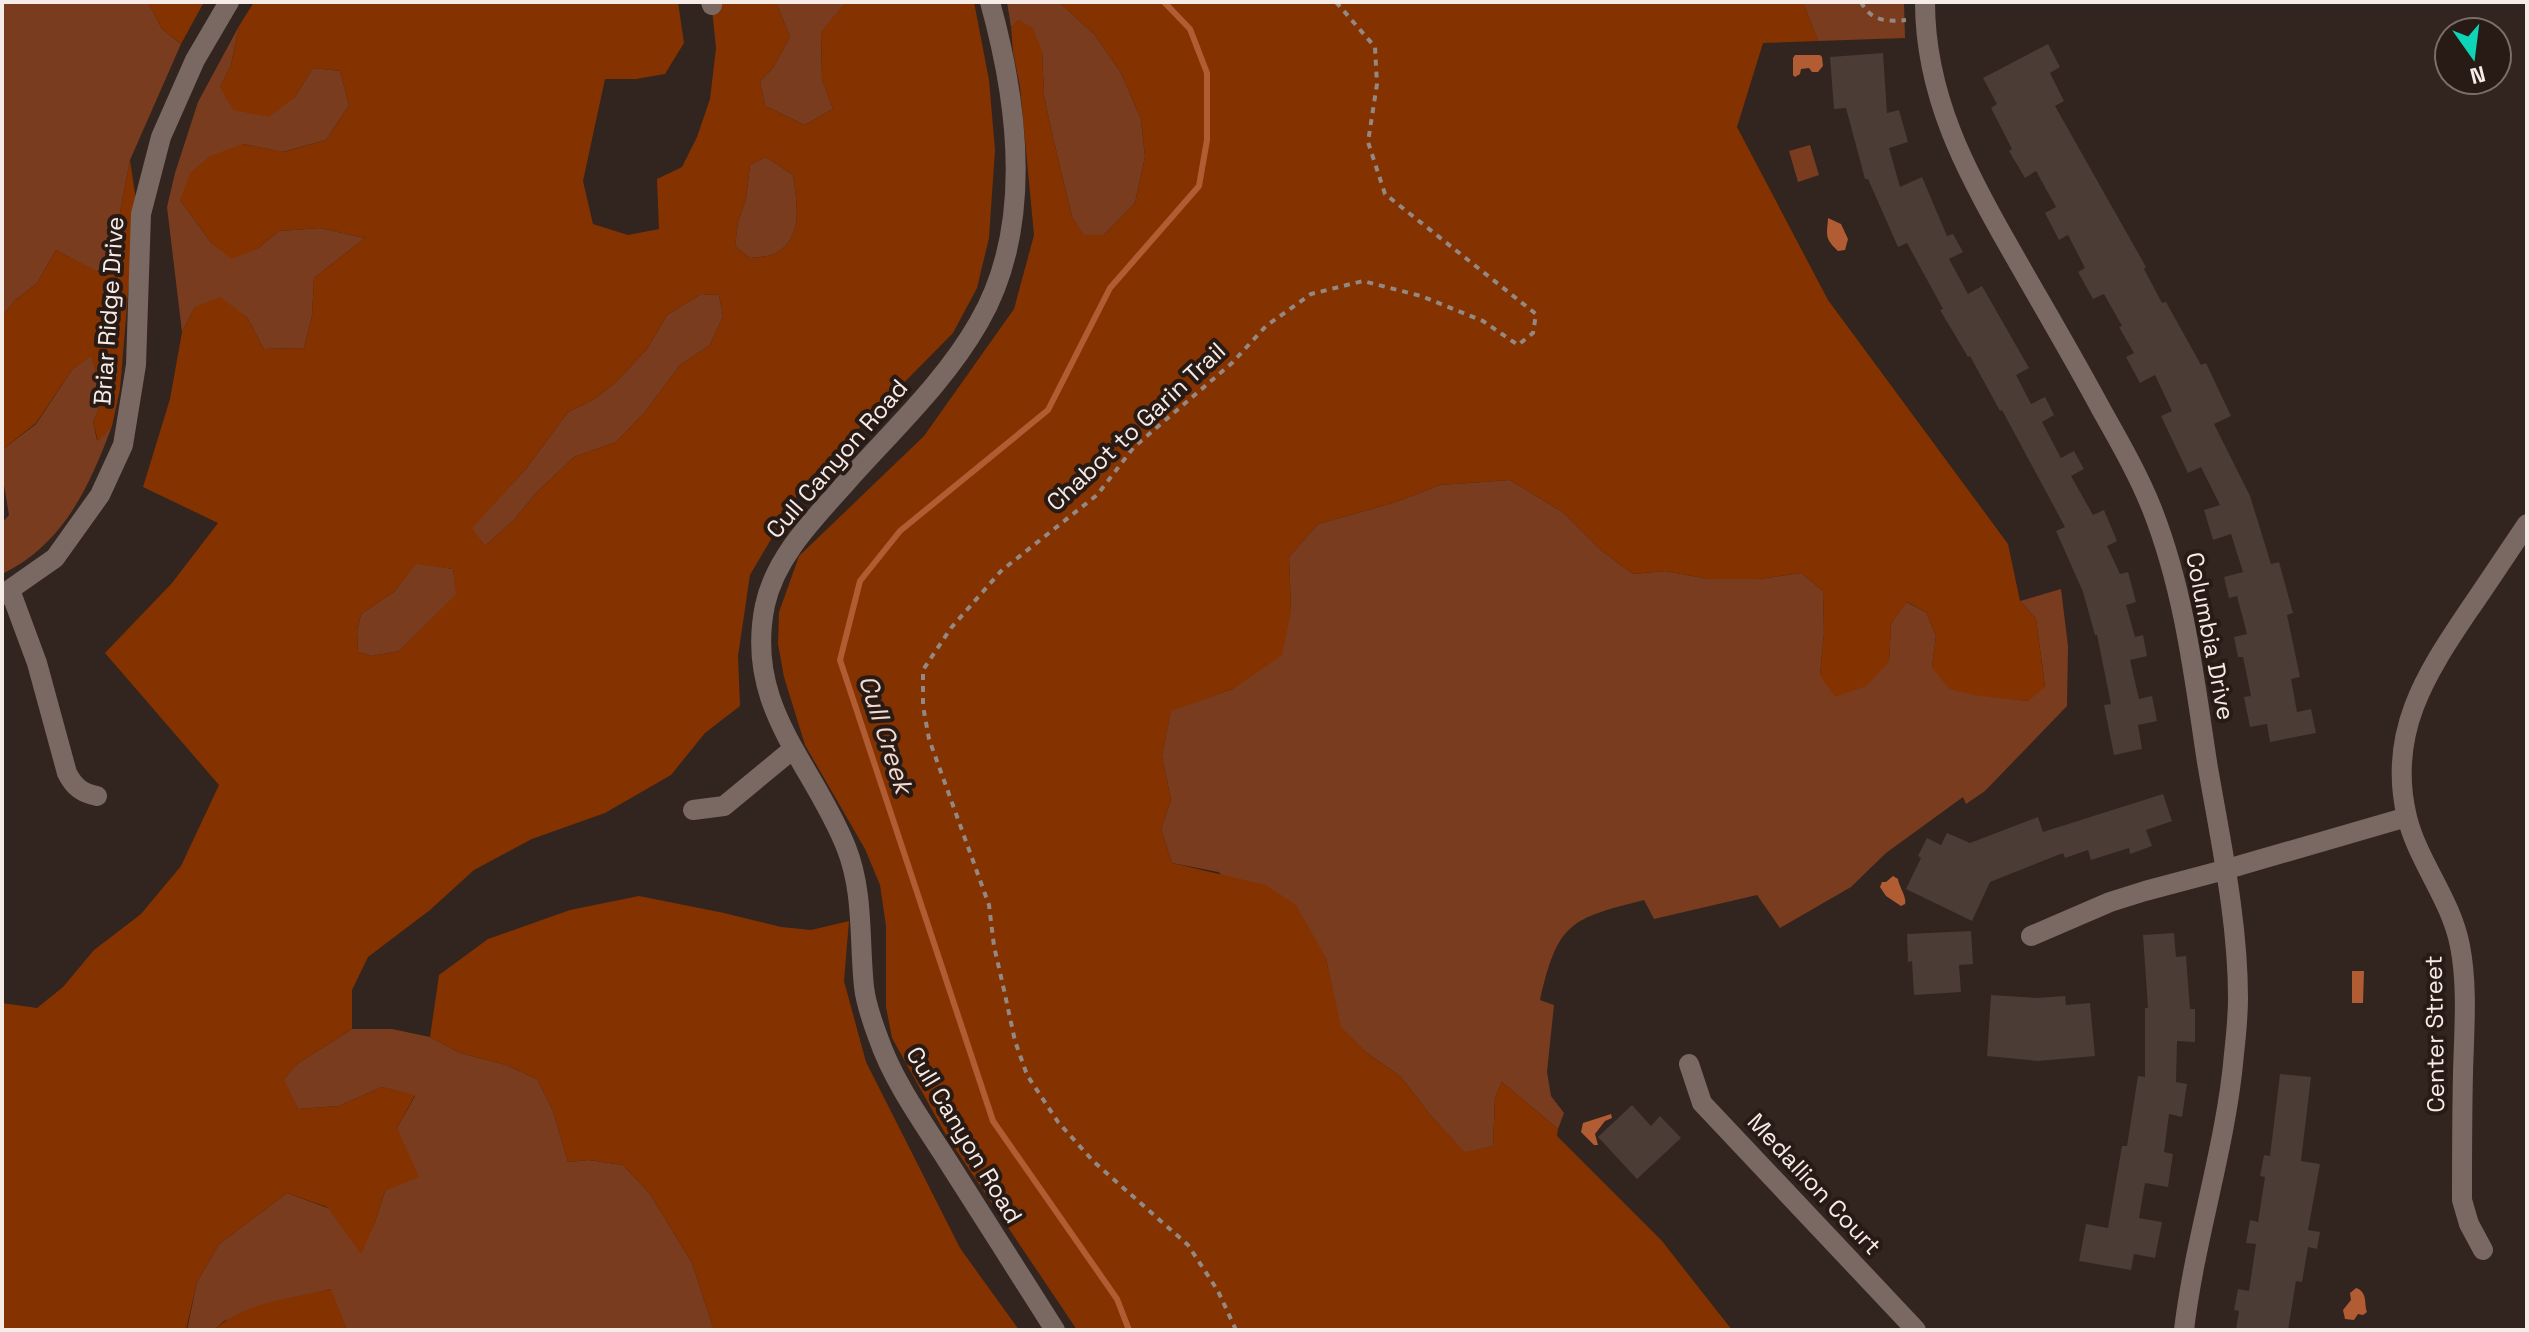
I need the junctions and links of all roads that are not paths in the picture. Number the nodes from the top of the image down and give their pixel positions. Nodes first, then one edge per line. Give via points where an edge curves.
1 (229, 2) edge
2 (990, 2) edge
3 (1925, 10) edge
4 (2527, 524) edge
5 (6, 592) edge
6 (793, 749) junction
7 (97, 796) dead end
8 (693, 810) dead end
9 (2407, 817) junction
10 (2224, 870) junction
11 (2031, 936) dead end
12 (1689, 1064) dead end
13 (2483, 1250) dead end
14 (1055, 1330) edge
15 (1916, 1330) edge
16 (2184, 1330) edge

1 - 5 street, Briar Ridge Drive via 195,60 161,137 141,214 136,365 123,445 100,495 55,558
2 - 6 street, Cull Canyon Road via 1014,134 1015,183 1005,257 980,321 958,355 805,529 774,578 765,605 763,670
3 - 10 street, Columbia Drive via 1933,79 1949,131 2128,457 2170,557
4 - 9 street, Center Street via 2418,691 2403,748
5 - 7 street via 37,663 67,773 78,789
6 - 8 street via 724,806
6 - 14 street, Cull Canyon Road via 852,863 866,1000 886,1056
9 - 10 street
9 - 13 street, Center Street via 2453,921 2463,961 2462,1200
10 - 11 street via 2110,902
10 - 16 street, Columbia Drive via 2238,998 2234,1057
12 - 15 street, Medallion Court via 1702,1103

